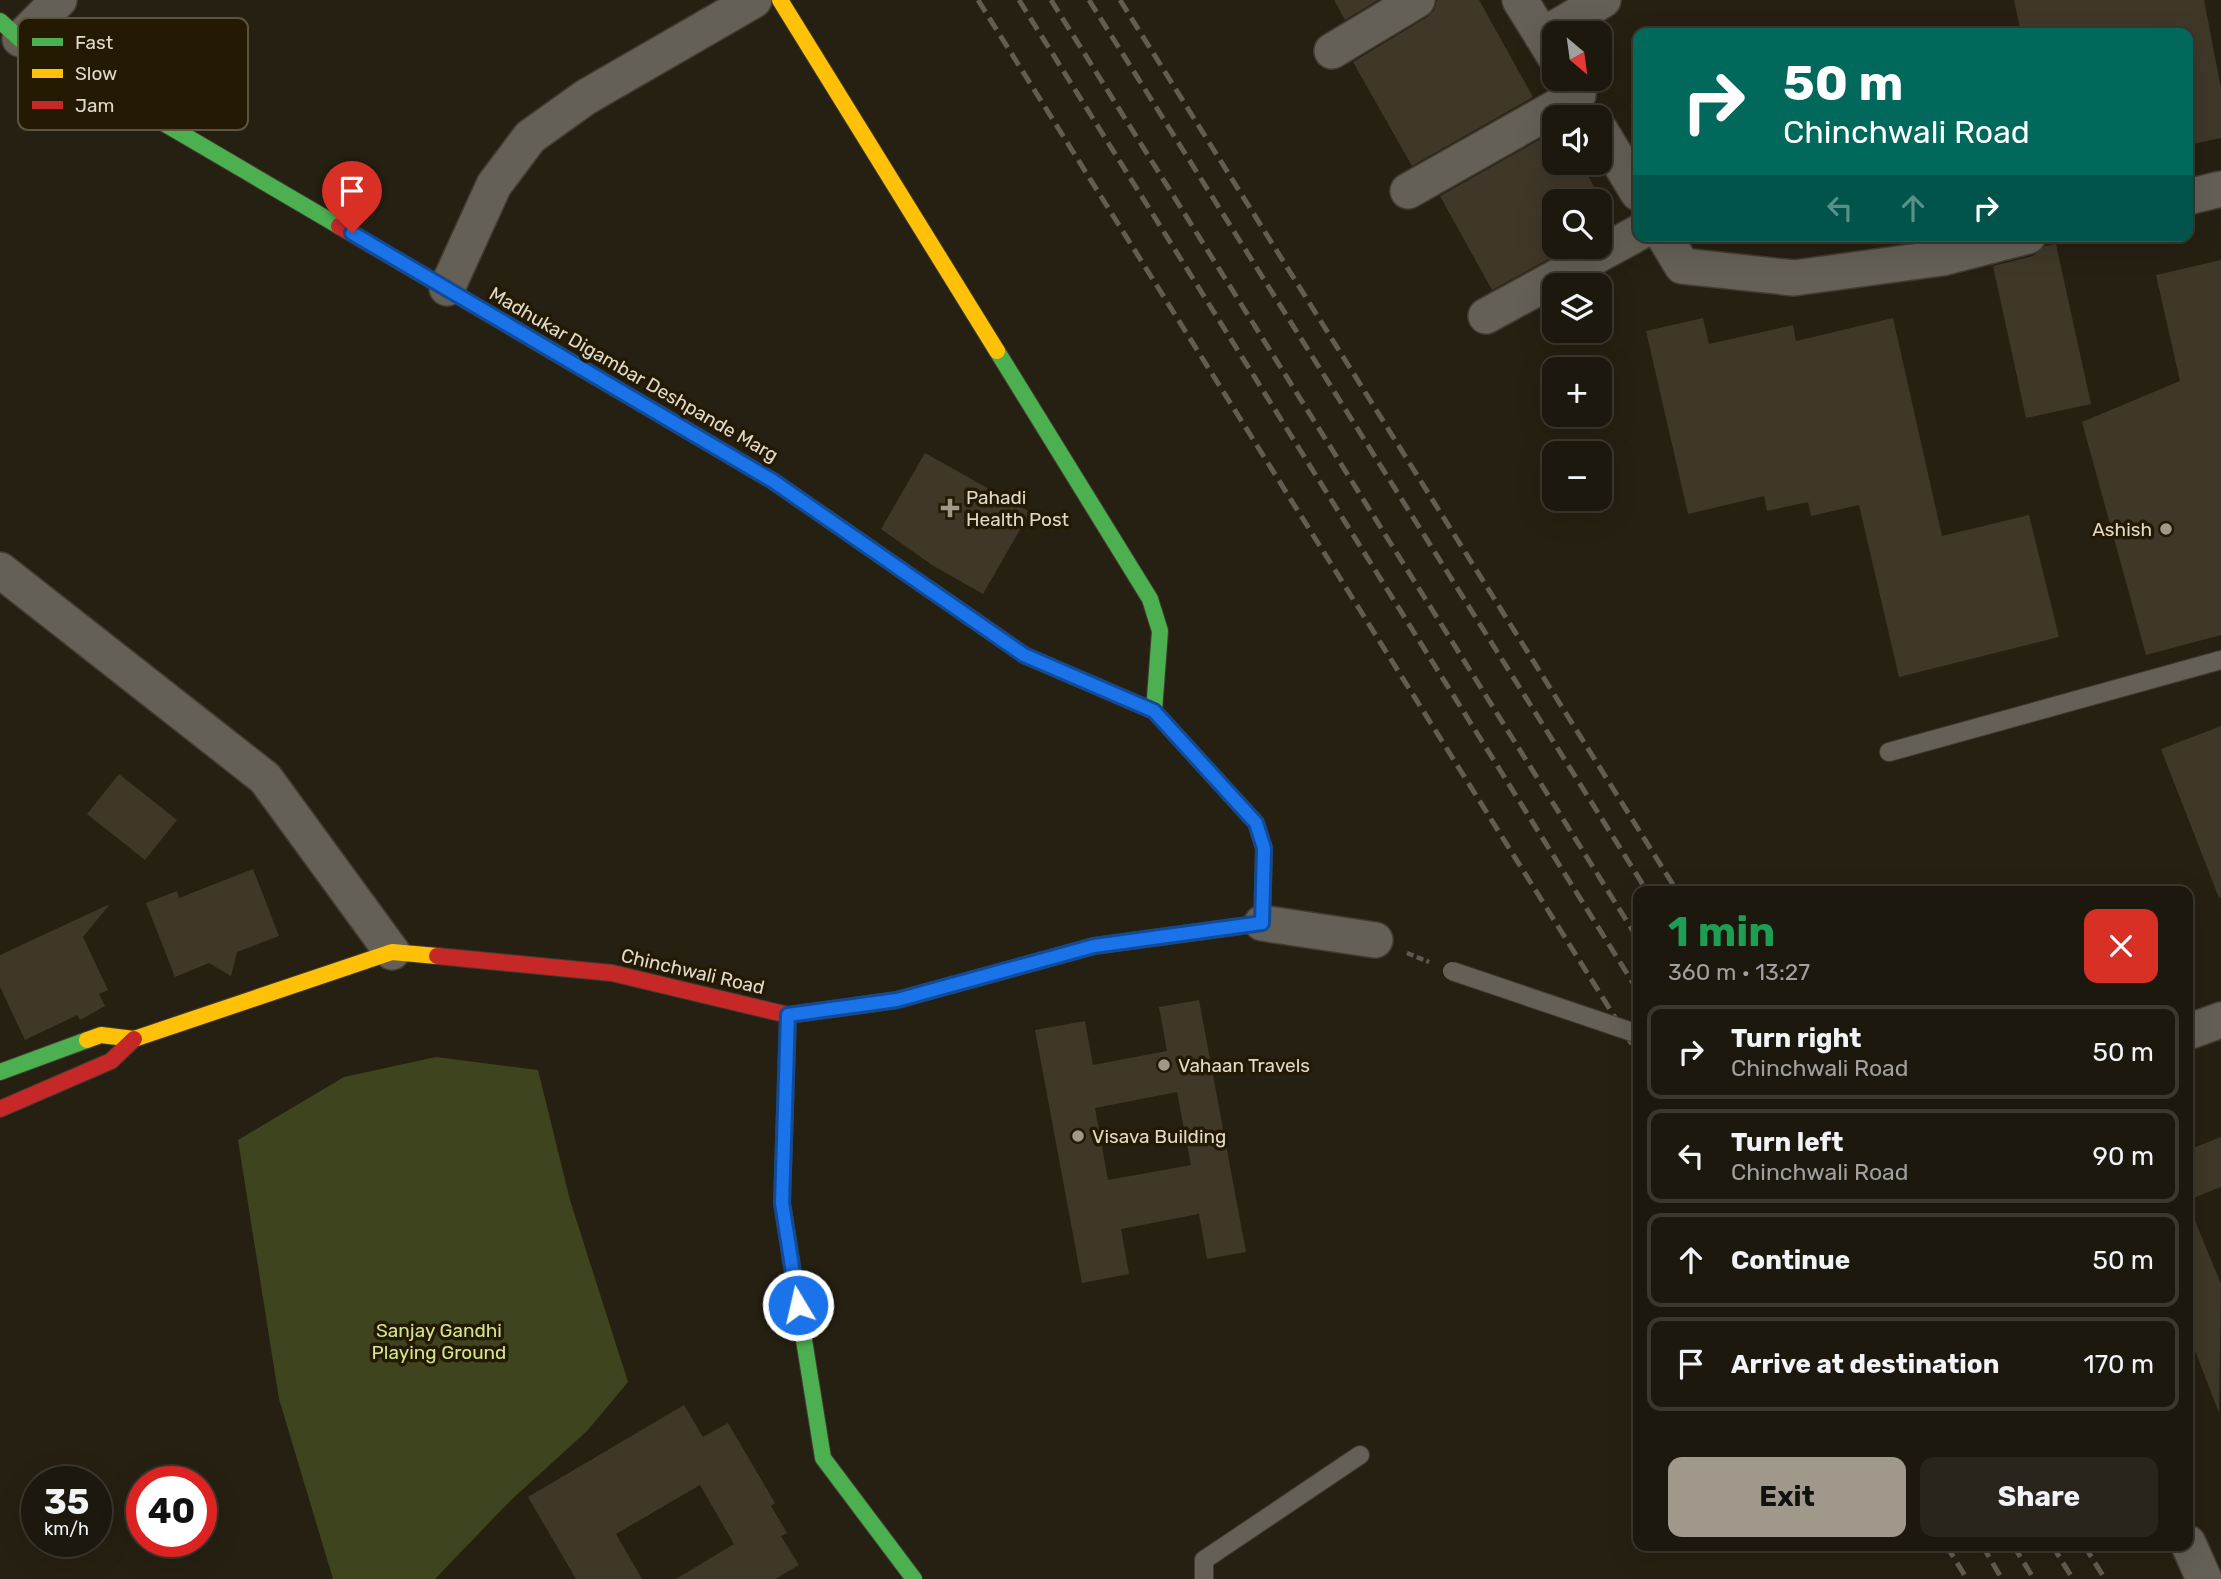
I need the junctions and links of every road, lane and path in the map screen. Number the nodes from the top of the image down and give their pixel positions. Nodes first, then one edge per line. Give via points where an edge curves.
1 (59, 0) edge
2 (754, 0) edge
3 (780, 0) edge
4 (1417, 0) edge
5 (1520, 0) edge
6 (1603, 0) edge
7 (30, 18) edge
8 (1578, 21) edge
9 (1542, 36) edge
10 (1332, 51) dead end
11 (1579, 97) edge
12 (179, 130) edge
13 (1612, 150) edge
14 (1633, 185) edge
15 (2221, 189) edge
16 (1408, 191) dead end
17 (2193, 196) edge
18 (1633, 236) edge
19 (1668, 242) edge
20 (2004, 242) edge
21 (447, 288) junction
22 (1486, 316) dead end
23 (0, 570) edge
24 (2221, 660) edge
25 (1154, 711) junction
26 (1889, 752) dead end
27 (1262, 923) junction
28 (1375, 940) joint
29 (392, 952) junction
30 (1452, 971) joint
31 (788, 1015) junction
32 (2221, 1020) edge
33 (2193, 1030) edge
34 (1633, 1032) edge
35 (134, 1039) junction
36 (0, 1072) edge
37 (0, 1109) edge
38 (1360, 1455) dead end
39 (914, 1579) edge
40 (1205, 1579) edge

1 - 7 street
2 - 21 street via 586,97 530,137 494,185
3 - 25 street via 1150,599 1160,631
4 - 10 street
5 - 9 street
6 - 8 street
11 - 16 street
12 - 21 street, Madhukar Digambar Deshpande Marg
13 - 14 street
15 - 17 street
18 - 22 street
19 - 20 street via 1682,266 1794,278 1941,258
21 - 25 street, Madhukar Digambar Deshpande Marg via 773,481 1024,655
23 - 29 street via 265,778
24 - 26 lane
25 - 27 street via 1256,823 1264,848
27 - 28 street
27 - 31 street, Chinchwali Road via 1094,946 897,1000
28 - 30 path
29 - 31 street, Chinchwali Road via 612,973
29 - 35 street, Chinchwali Road
30 - 34 lane, bridge
31 - 39 street via 782,1203 823,1458
32 - 33 street
35 - 36 street, Chinchwali Road via 101,1035
35 - 37 street via 111,1061
38 - 40 lane via 1204,1560

